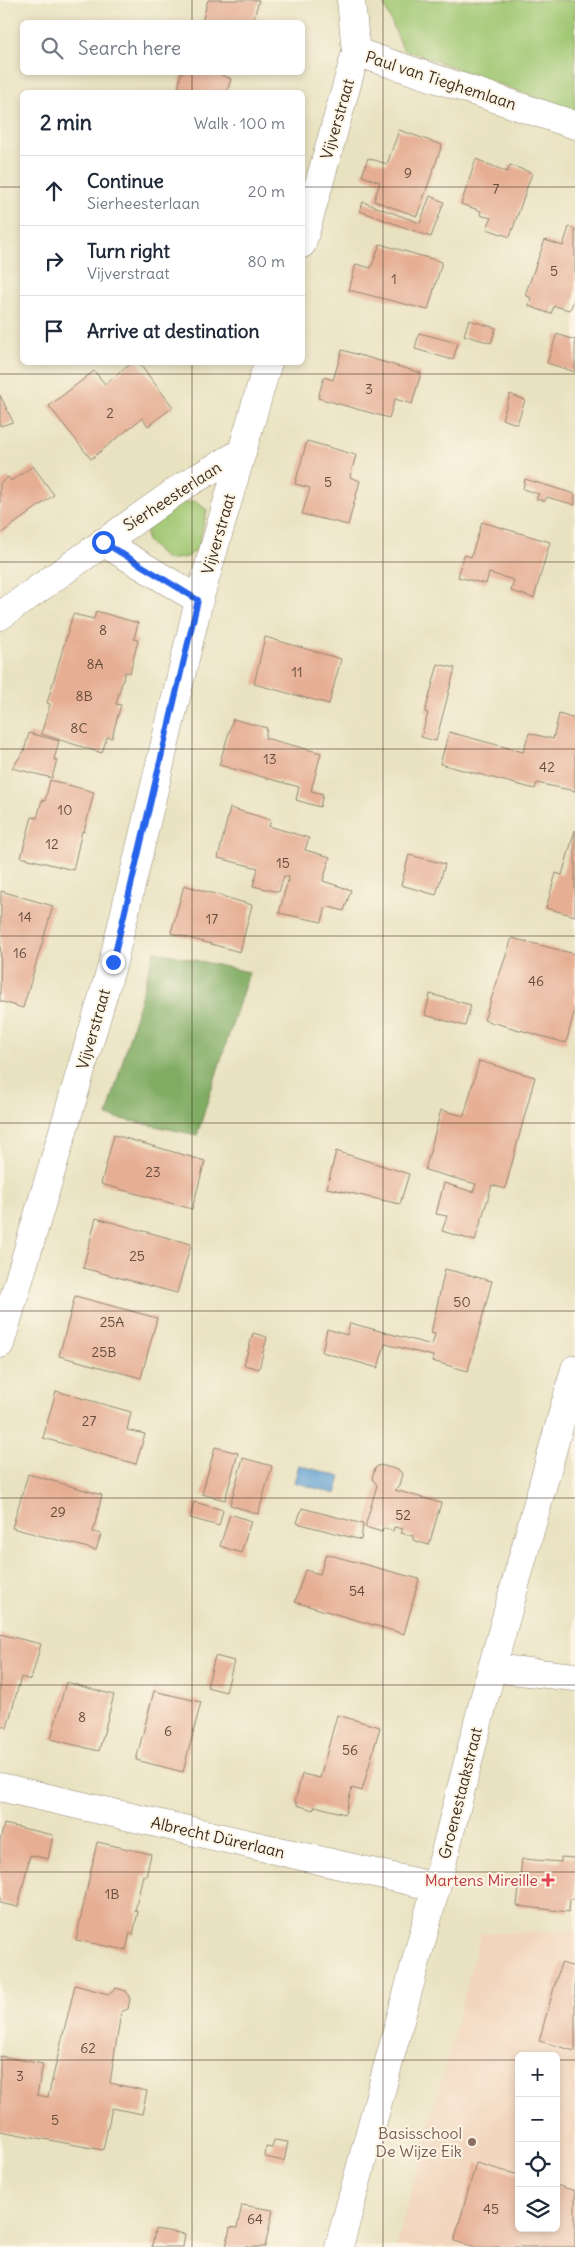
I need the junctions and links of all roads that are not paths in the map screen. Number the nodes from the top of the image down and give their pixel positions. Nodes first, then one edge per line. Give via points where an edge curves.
1 (351, 0) edge
2 (356, 52) junction
3 (575, 125) edge
4 (305, 233) edge
5 (267, 365) edge
6 (242, 452) junction
7 (103, 542) junction
8 (198, 600) junction
9 (0, 616) edge
10 (0, 1344) edge
11 (575, 1369) edge
12 (492, 1668) junction
13 (575, 1677) edge
14 (0, 1787) edge
15 (436, 1887) junction
16 (339, 2247) edge

1 - 2 street, Paul van Tieghemlaan
2 - 3 street, Paul van Tieghemlaan
2 - 4 street, Vijverstraat
5 - 6 street, Vijverstraat
6 - 7 street, Sierheesterlaan via 185,485
6 - 8 street, Vijverstraat
7 - 8 street, Sierheesterlaan
7 - 9 street, Sierheesterlaan
8 - 10 street, Vijverstraat via 113,962
11 - 12 street, Groenestaakstraat
12 - 13 street
12 - 15 street, Groenestaakstraat
14 - 15 street, Albrecht Dürerlaan
15 - 16 street, Groenestaakstraat

